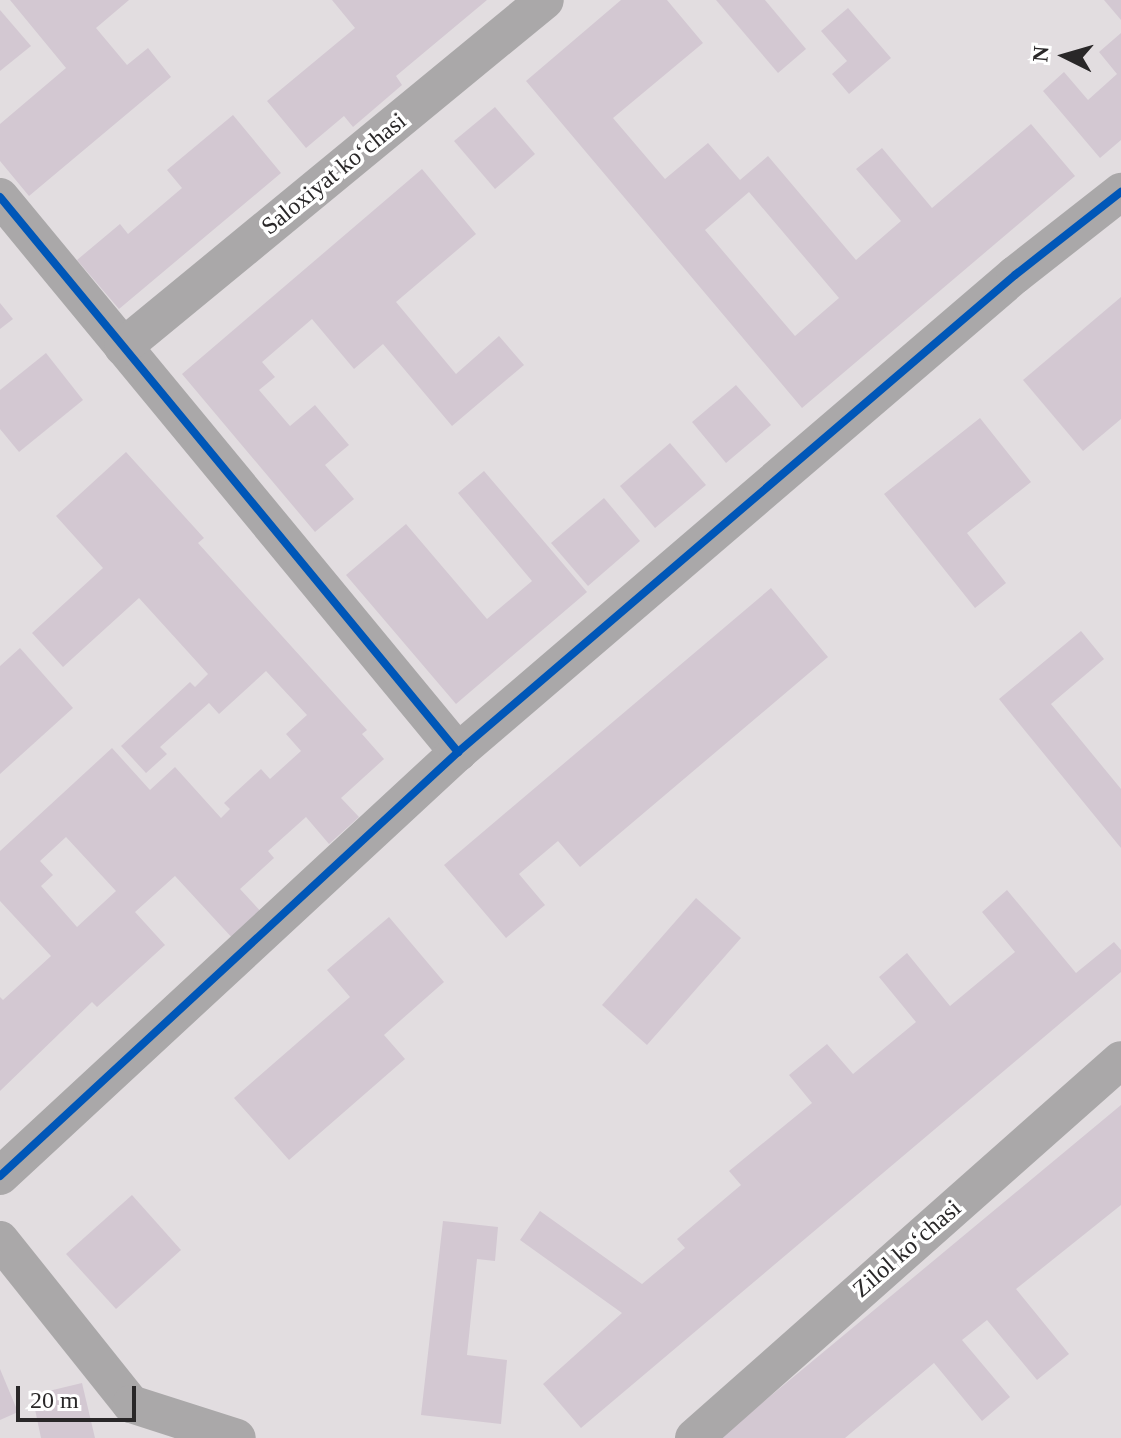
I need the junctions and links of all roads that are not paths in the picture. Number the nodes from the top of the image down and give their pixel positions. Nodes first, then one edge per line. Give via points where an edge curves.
1 (545, 0) edge
2 (1121, 192) edge
3 (0, 197) edge
4 (123, 347) junction
5 (458, 752) junction
6 (1121, 1060) edge
7 (0, 1176) edge
8 (0, 1240) edge
9 (237, 1438) edge
10 (694, 1438) edge

1 - 4 street, Saloxiyat koʻchasi
2 - 5 street via 1015,275
3 - 4 street
4 - 5 street
5 - 7 street
6 - 10 street, Zilol koʻchasi
8 - 9 street via 131,1404

